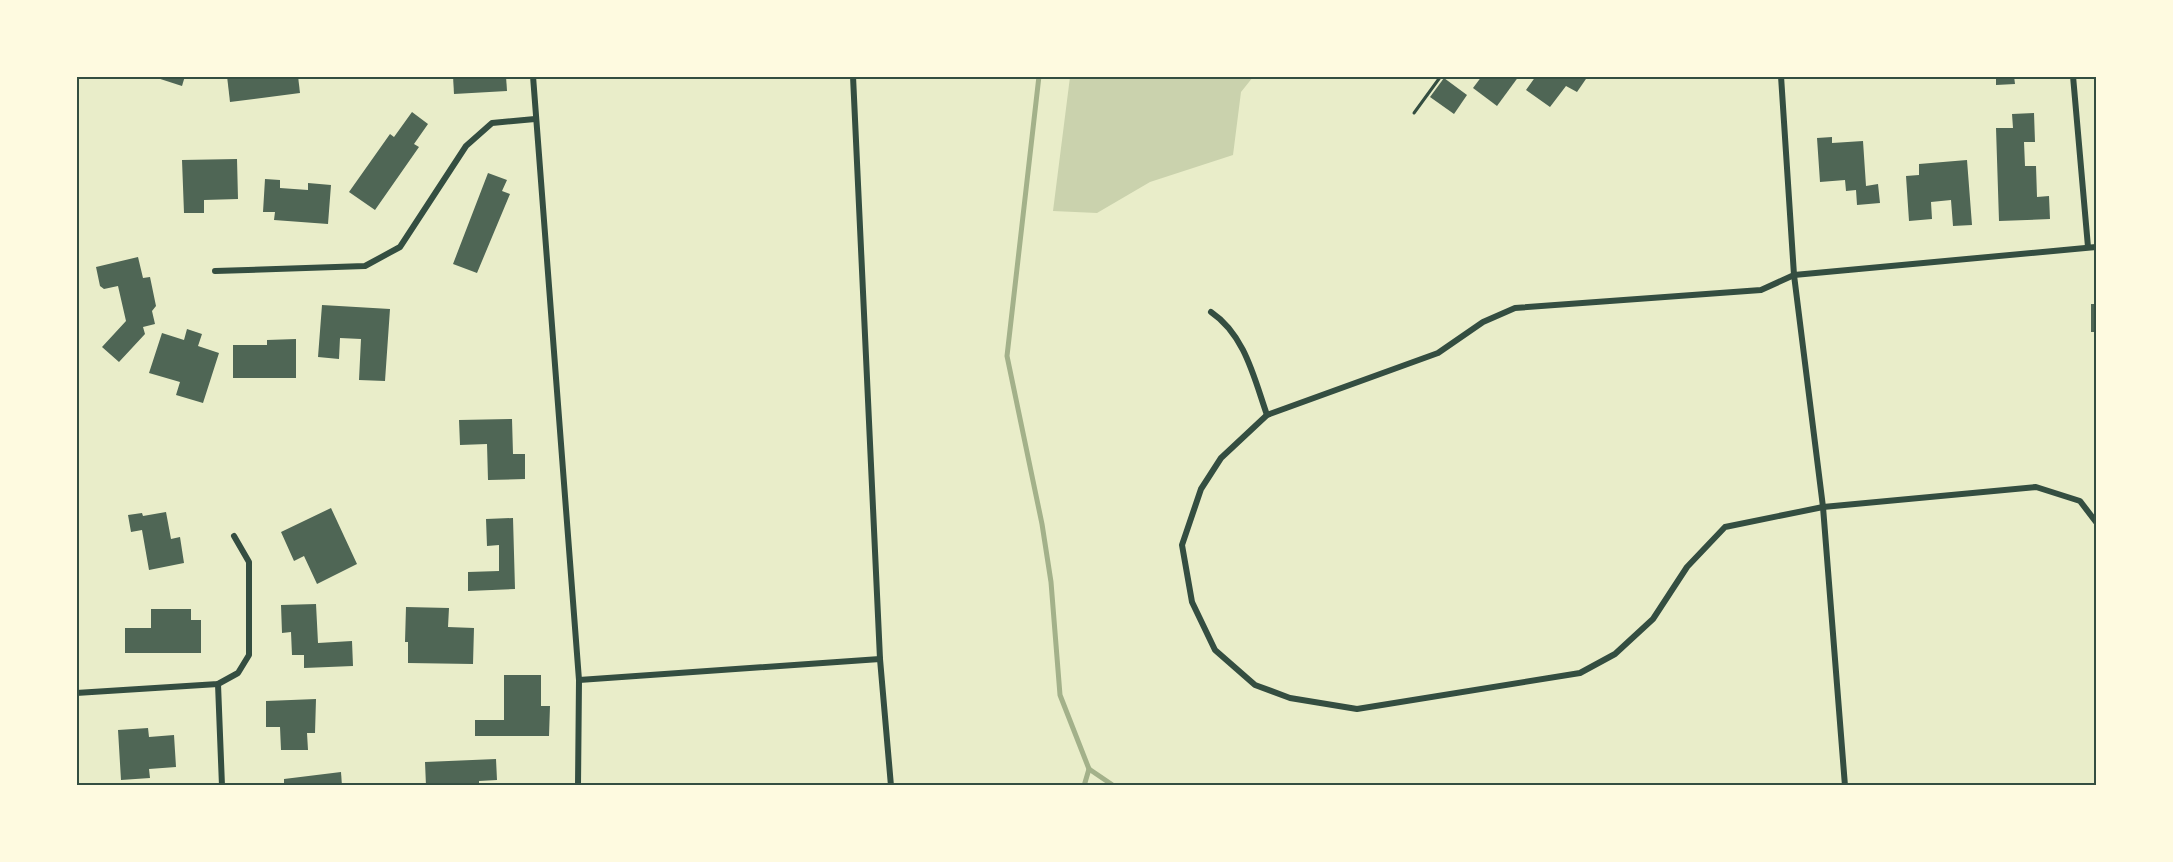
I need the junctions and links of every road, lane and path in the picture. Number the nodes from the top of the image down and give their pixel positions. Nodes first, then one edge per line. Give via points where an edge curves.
1 (533, 76) edge
2 (853, 76) edge
3 (1441, 76) edge
4 (1781, 76) edge
5 (2073, 76) edge
6 (1414, 113) dead end
7 (535, 119) junction
8 (2088, 247) junction
9 (2097, 247) edge
10 (215, 271) dead end
11 (1794, 275) junction
12 (1211, 312) dead end
13 (1267, 415) junction
14 (1823, 507) junction
15 (2097, 522) edge
16 (234, 536) dead end
17 (880, 659) junction
18 (579, 680) junction
19 (218, 684) junction
20 (76, 693) edge
21 (222, 786) edge
22 (578, 786) edge
23 (891, 786) edge
24 (1845, 786) edge

1 - 7 street
2 - 17 street
3 - 6 path
4 - 11 street
5 - 8 street
7 - 10 street via 492,123 466,146 400,247 365,266
7 - 18 street
8 - 9 street
8 - 11 street
11 - 13 street via 1761,290 1515,308 1483,322 1438,353
11 - 14 street
12 - 13 street via 1227,323 1239,341
13 - 14 street via 1221,458 1201,489 1182,545 1191,602 1215,650 1256,685 1290,698 1357,709 1580,673 1615,654 1653,619 1687,567 1725,527
14 - 15 street via 2036,488 2080,501
14 - 24 street
16 - 19 street via 249,561 249,655 238,673
17 - 18 street
17 - 23 street
18 - 22 street
19 - 20 street
19 - 21 street

